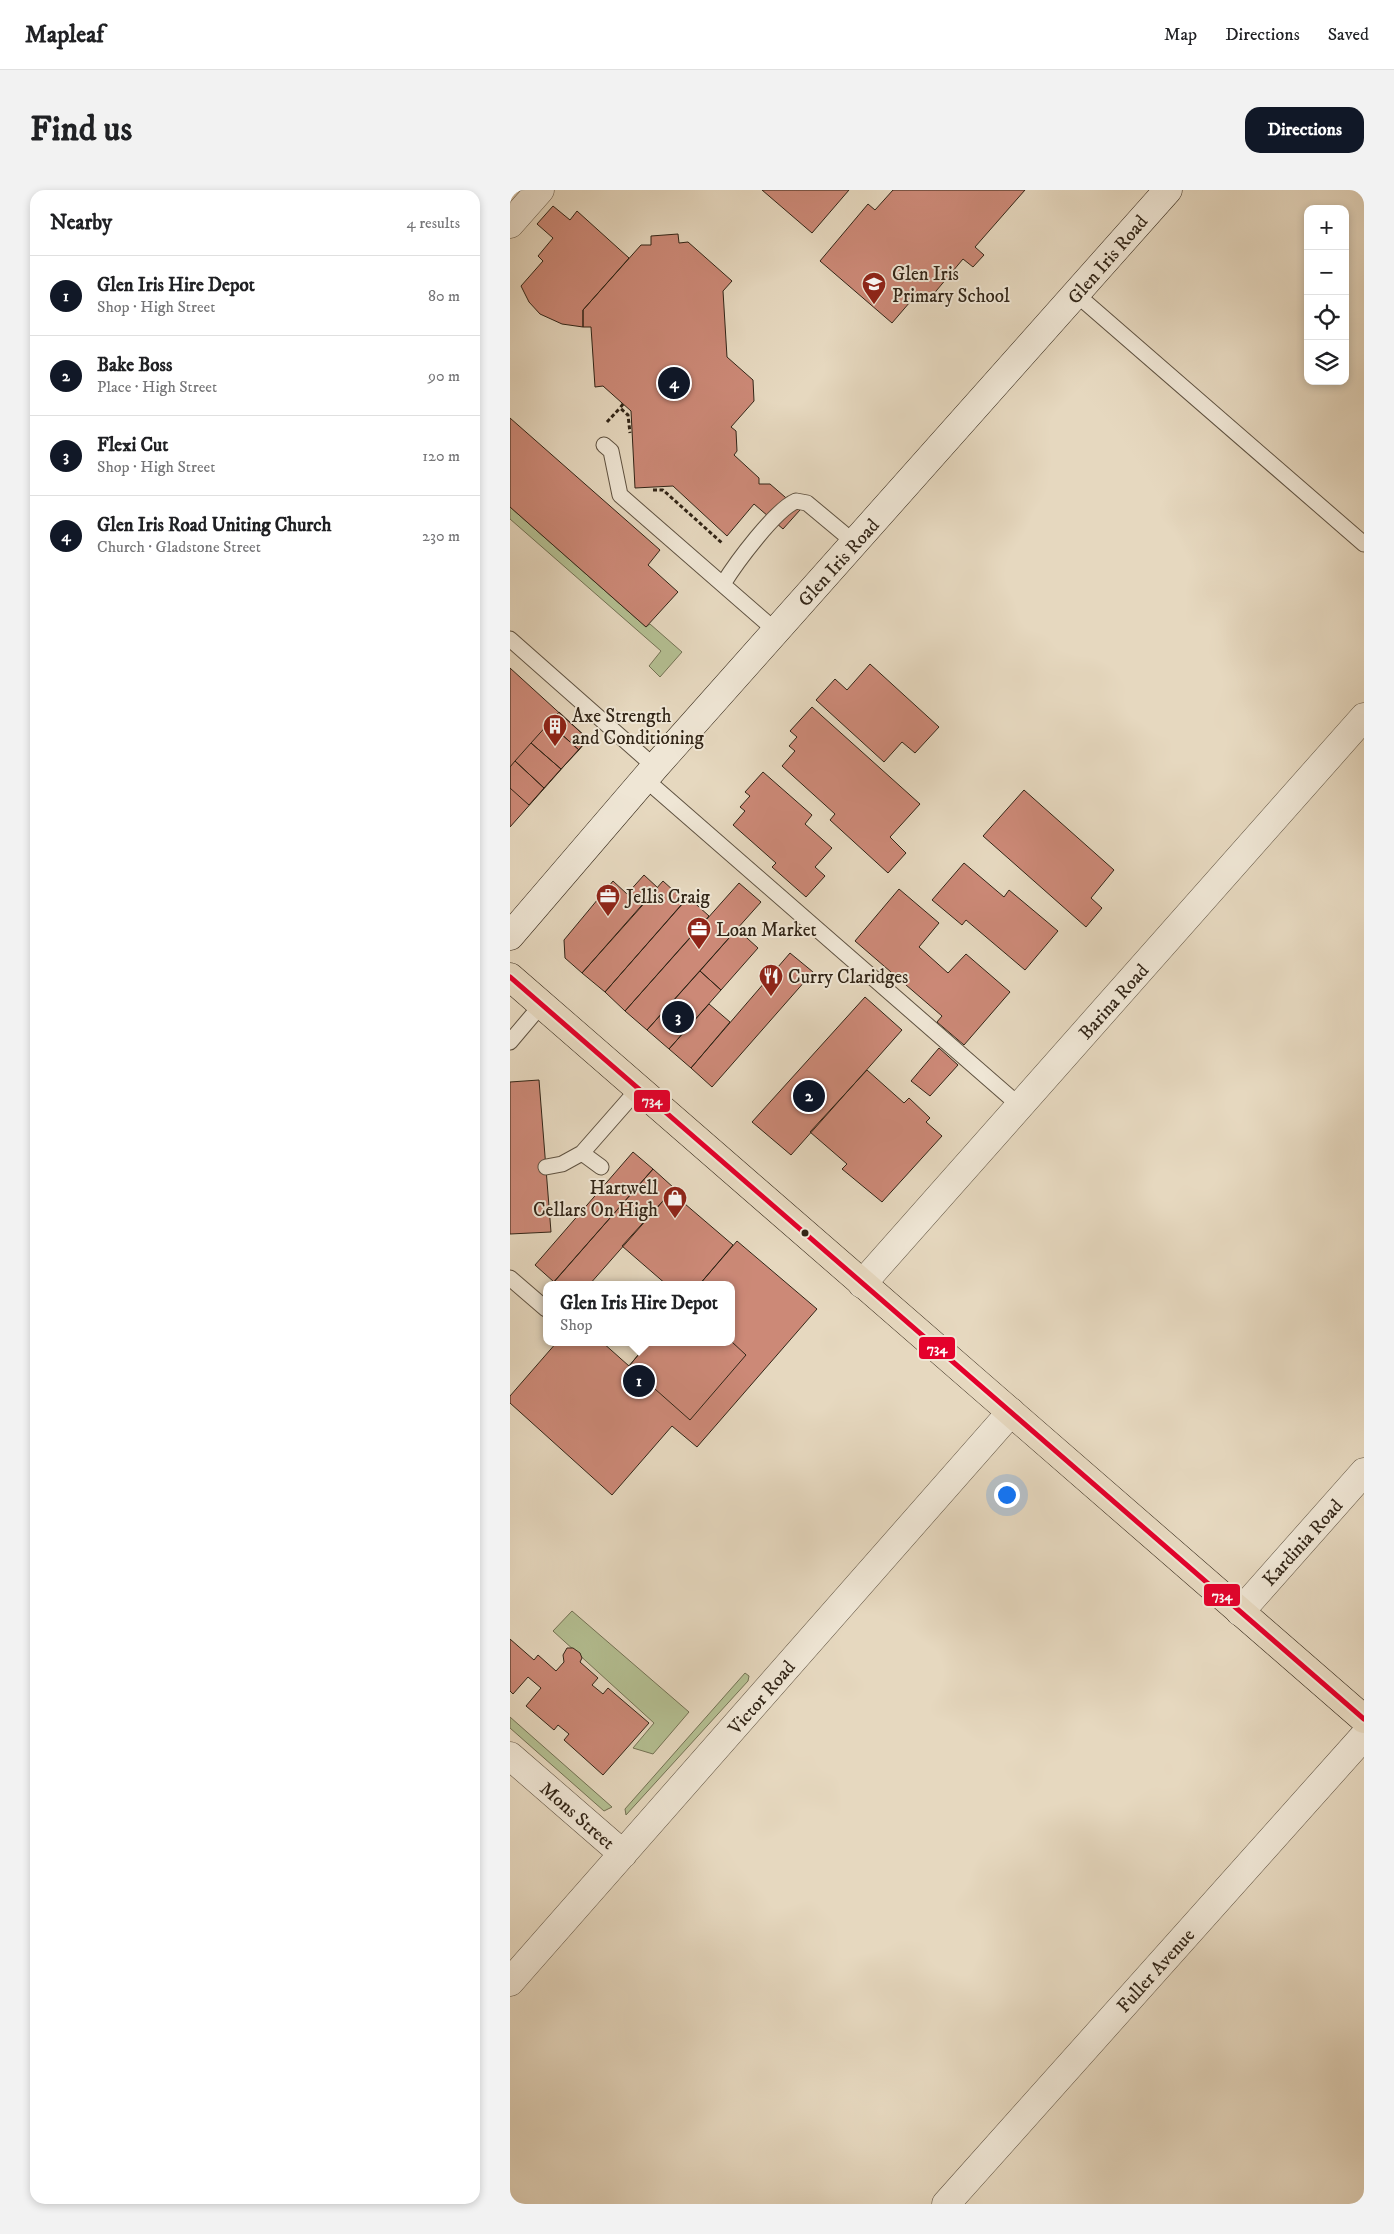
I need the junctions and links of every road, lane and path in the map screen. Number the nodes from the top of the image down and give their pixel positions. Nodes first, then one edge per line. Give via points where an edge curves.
1 (540, 190) edge
2 (1168, 190) edge
3 (510, 224) edge
4 (1076, 294) junction
5 (623, 404) dead end
6 (620, 408) junction
7 (605, 424) dead end
8 (630, 434) dead end
9 (604, 445) dead end
10 (644, 490) dead end
11 (855, 543) junction
12 (1364, 544) edge
13 (739, 558) junction
14 (723, 584) junction
15 (776, 631) junction
16 (510, 639) edge
17 (1364, 717) edge
18 (650, 773) junction
19 (510, 936) edge
20 (510, 977) edge
21 (542, 1004) junction
22 (510, 1042) edge
23 (639, 1088) junction
24 (1020, 1106) junction
25 (582, 1153) junction
26 (546, 1167) dead end
27 (600, 1167) dead end
28 (510, 1278) edge
29 (862, 1284) junction
30 (543, 1306) edge
31 (1011, 1412) junction
32 (1364, 1472) edge
33 (1240, 1612) junction
34 (1364, 1719) edge
35 (1364, 1736) edge
36 (510, 1756) edge
37 (623, 1854) junction
38 (510, 1982) edge
39 (946, 2204) edge

1 - 3 street
2 - 4 street, Glen Iris Road
4 - 11 street, Glen Iris Road
4 - 12 lane
5 - 6 path
6 - 7 path
6 - 8 path via 628,415
9 - 14 lane via 611,452 620,495
10 - 13 path via 663,490
11 - 13 lane via 807,503 796,501 785,508
11 - 15 street, Glen Iris Road
13 - 14 lane
14 - 15 lane
15 - 18 street, Glen Iris Road
16 - 18 lane
17 - 24 street, Barina Road
18 - 19 street, Glen Iris Road
18 - 24 lane
20 - 21 main road
21 - 22 lane
21 - 23 main road
23 - 25 lane
23 - 29 main road
24 - 29 street, Barina Road
25 - 26 lane via 573,1160
25 - 27 lane
28 - 30 lane
29 - 31 main road
31 - 33 main road
31 - 37 street, Victor Road
32 - 33 street, Kardinia Road
33 - 34 main road
35 - 39 street, Fuller Avenue
36 - 37 street, Mons Street
37 - 38 street, Victor Road

